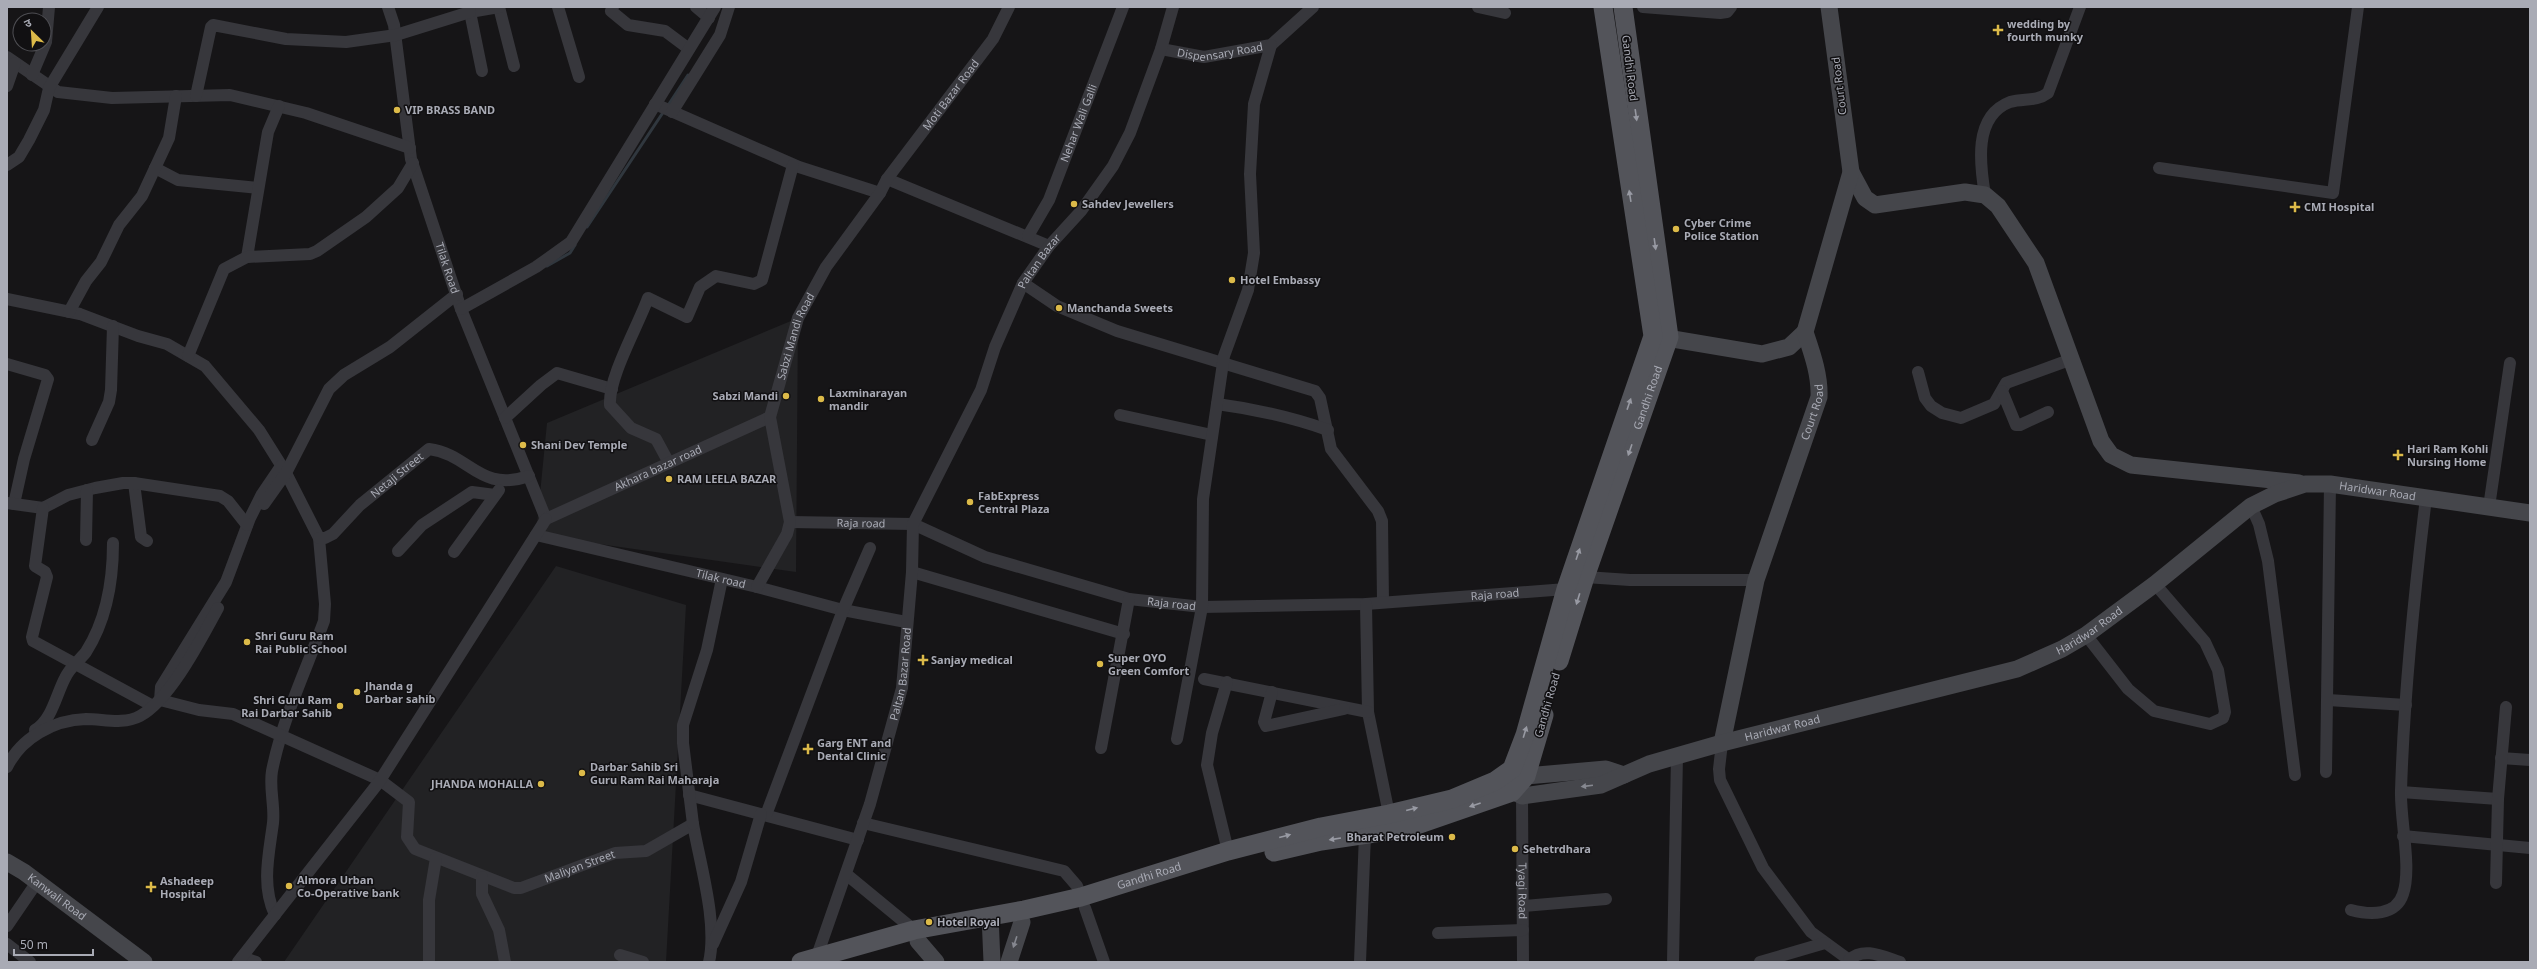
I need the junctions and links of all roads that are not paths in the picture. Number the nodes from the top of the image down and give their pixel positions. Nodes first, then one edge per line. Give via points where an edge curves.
1 (49, 7) edge
2 (98, 7) edge
3 (388, 7) edge
4 (499, 7) edge
5 (558, 7) edge
6 (613, 7) edge
7 (696, 7) edge
8 (715, 7) edge
9 (729, 7) edge
10 (1009, 7) edge
11 (1123, 7) edge
12 (1173, 7) edge
13 (1313, 7) edge
14 (1478, 7) edge
15 (1603, 7) edge
16 (1623, 7) edge
17 (1643, 7) edge
18 (1731, 7) edge
19 (1829, 7) edge
20 (2080, 7) edge
21 (2358, 7) edge
22 (470, 9) edge
23 (1505, 13) dead end
24 (709, 18) junction
25 (396, 35) junction
26 (1272, 45) junction
27 (689, 49) junction
28 (1161, 49) junction
29 (11, 60) edge
30 (514, 66) dead end
31 (482, 71) dead end
32 (32, 75) junction
33 (578, 77) dead end
34 (7, 86) edge
35 (49, 88) junction
36 (176, 96) junction
37 (196, 96) junction
38 (655, 104) junction
39 (279, 106) junction
40 (672, 112) junction
41 (410, 148) junction
42 (413, 164) junction
43 (7, 165) edge
44 (793, 165) junction
45 (155, 168) junction
46 (2159, 168) dead end
47 (1851, 172) junction
48 (887, 179) junction
49 (258, 188) junction
50 (880, 193) junction
51 (1985, 195) junction
52 (1028, 236) junction
53 (1049, 246) junction
54 (247, 257) junction
55 (1023, 283) junction
56 (455, 290) junction
57 (7, 299) edge
58 (461, 309) junction
59 (69, 312) junction
60 (113, 326) junction
61 (1805, 332) junction
62 (1661, 336) junction
63 (188, 356) junction
64 (2072, 359) junction
65 (1223, 362) junction
66 (2510, 363) dead end
67 (7, 364) edge
68 (1918, 372) dead end
69 (612, 389) junction
70 (2002, 391) junction
71 (1217, 404) junction
72 (2048, 412) dead end
73 (1120, 415) dead end
74 (770, 417) junction
75 (505, 418) junction
76 (1328, 430) junction
77 (1212, 435) junction
78 (92, 440) dead end
79 (669, 463) junction
80 (283, 469) junction
81 (529, 476) junction
82 (505, 481) junction
83 (134, 483) junction
84 (2306, 484) junction
85 (2330, 484) junction
86 (87, 490) junction
87 (495, 495) junction
88 (2426, 498) junction
89 (11, 503) edge
90 (2251, 506) junction
91 (2489, 507) junction
92 (43, 508) junction
93 (2530, 513) edge
94 (546, 518) junction
95 (790, 522) junction
96 (913, 524) junction
97 (247, 525) junction
98 (536, 535) junction
99 (319, 538) junction
100 (86, 540) dead end
101 (147, 542) dead end
102 (113, 543) dead end
103 (870, 548) dead end
104 (398, 551) dead end
105 (454, 552) dead end
106 (912, 572) junction
107 (1585, 576) junction
108 (722, 579) junction
109 (1756, 580) junction
110 (2155, 584) junction
111 (757, 587) junction
112 (1566, 589) junction
113 (1129, 599) junction
114 (1383, 602) junction
115 (1366, 604) junction
116 (1202, 607) junction
117 (843, 610) junction
118 (906, 622) junction
119 (1124, 634) junction
120 (2086, 635) junction
121 (75, 662) junction
122 (1204, 678) dead end
123 (1227, 682) junction
124 (1272, 692) junction
125 (2328, 700) junction
126 (156, 703) junction
127 (2406, 705) junction
128 (2506, 707) dead end
129 (1349, 708) junction
130 (1368, 712) junction
131 (281, 736) junction
132 (1177, 739) dead end
133 (1722, 743) junction
134 (1101, 748) dead end
135 (7, 754) edge
136 (1677, 756) junction
137 (2501, 758) junction
138 (2530, 760) edge
139 (7, 767) edge
140 (1519, 772) junction
141 (2326, 772) dead end
142 (1624, 775) junction
143 (2295, 775) dead end
144 (380, 780) junction
145 (1495, 781) junction
146 (2401, 792) junction
147 (1517, 794) junction
148 (689, 795) junction
149 (2498, 798) junction
150 (764, 814) junction
151 (1389, 814) junction
152 (863, 823) junction
153 (692, 824) junction
154 (1365, 834) junction
155 (2403, 836) junction
156 (858, 840) junction
157 (2497, 845) junction
158 (2530, 848) edge
159 (1228, 851) junction
160 (436, 858) junction
161 (7, 862) edge
162 (846, 874) junction
163 (482, 877) junction
164 (37, 882) junction
165 (2496, 883) dead end
166 (1606, 899) dead end
167 (1083, 902) junction
168 (1523, 906) junction
169 (2351, 910) dead end
170 (275, 915) junction
171 (990, 922) junction
172 (1022, 922) junction
173 (7, 926) edge
174 (1523, 930) junction
175 (1438, 933) dead end
176 (916, 935) junction
177 (1825, 943) junction
178 (7, 944) edge
179 (713, 944) junction
180 (620, 955) dead end
181 (809, 959) edge
182 (240, 960) edge
183 (1851, 961) edge
184 (30, 962) edge
185 (144, 962) edge
186 (256, 962) edge
187 (429, 962) edge
188 (505, 962) edge
189 (643, 962) edge
190 (709, 962) edge
191 (838, 962) edge
192 (936, 962) edge
193 (992, 962) edge
194 (1009, 962) edge
195 (1104, 962) edge
196 (1360, 962) edge
197 (1523, 962) edge
198 (1673, 962) edge
199 (1760, 962) edge
200 (1900, 962) edge

1 - 32 street via 46,42
2 - 35 street
3 - 25 street, Tilak Road
4 - 22 street
4 - 30 street
5 - 33 street
6 - 27 street via 611,11 628,25 665,31
7 - 24 street
8 - 24 street
9 - 40 street via 720,34
10 - 48 street, Moti Bazar Road via 993,39
11 - 52 street, Nehar Wali Galli via 1049,200
12 - 28 street, Paltan Bazar
13 - 26 street, Dispensary Road
14 - 23 street
62 -> 15 main road, Gandhi Road
16 -> 62 main road, Gandhi Road
17 - 18 street via 1720,13 1727,12
19 - 47 street, Court Road
20 - 51 street via 2048,93 2035,100 2023,99 2009,103 1997,111 1986,128 1980,146 1980,166
21 - 46 street via 2333,193
22 - 25 street
22 - 31 street
24 - 27 street
25 - 37 street via 346,42 286,39 216,24 211,27
25 - 41 street, Tilak Road
26 - 28 street, Dispensary Road via 1204,57
26 - 65 street via 1254,104 1250,174 1254,253 1248,290
27 - 38 street
28 - 53 street, Paltan Bazar via 1130,133 1113,166 1081,210
29 - 32 street
29 - 34 street
32 - 35 street
35 - 36 street via 58,92 112,98
35 - 43 street via 44,110 29,140 19,157
36 - 37 street
36 - 45 street via 169,138
37 - 39 street via 230,95
38 - 40 street
38 - 58 street via 571,242 536,267
39 - 41 street
39 - 49 street via 268,132
40 - 44 street
41 - 42 street, Tilak Road
42 - 54 street via 398,188 366,217 317,251 310,254
42 - 56 street, Tilak Road
44 - 50 street
44 - 69 street via 762,280 754,284 716,276 700,286 688,317 648,298 614,377
45 - 49 street via 178,180
45 - 59 street via 142,196 119,225 101,262 86,281
47 - 51 street via 1864,198 1875,205 1965,192
47 - 61 street, Court Road
48 - 50 street, Moti Bazar Road
48 - 52 street
49 - 54 street
50 - 74 street, Sabzi Mandi Road via 826,267 798,318
51 - 64 street via 1998,206 2036,263
52 - 53 street
53 - 55 street, Paltan Bazar
54 - 63 street via 224,269
55 - 65 street via 1057,306 1117,330
55 - 96 street, Paltan Bazar via 995,347 981,390
56 - 58 street, Tilak Road
56 - 80 street via 390,347 344,376 324,395
57 - 59 street
58 - 75 street, Tilak Road
59 - 60 street
60 - 63 street via 167,344
60 - 78 street via 110,396
61 - 62 street via 1789,347 1762,354
61 - 109 street, Court Road via 1813,355 1820,388 1819,397
62 -> 107 main road, Gandhi Road
112 -> 62 main road, Gandhi Road
63 - 80 street via 206,366 228,392 259,430
64 - 70 street via 2006,383
64 - 84 street via 2101,441 2111,455 2131,465
65 - 71 street
65 - 76 street via 1315,391 1320,398
66 - 91 street
67 - 89 street via 45,374 48,379
68 - 70 street via 1925,398 1931,406 1942,413 1961,418 1994,404
69 - 75 street via 557,373
69 - 79 street via 612,409 631,428 656,439
70 - 72 street via 2016,425
71 - 76 street via 1269,412
71 - 77 street
73 - 77 street
74 - 79 street, Akhara bazar road
74 - 95 street, Sabzi Mandi Road
75 - 81 street, Tilak Road
76 - 114 street via 1331,449 1378,511 1382,521
77 - 116 street via 1203,499
79 - 94 street, Akhara bazar road
80 - 97 street via 262,494
80 - 99 street
80 - 126 street via 257,518 236,577 200,642
81 - 82 street, Netaji Street
81 - 94 street, Tilak Road
82 - 87 street
82 - 99 street, Netaji Street via 480,475 469,466 429,450 360,505 333,534
83 - 86 street
83 - 97 street via 220,496 228,501
83 - 101 street via 141,537
84 - 85 street, Haridwar Road
84 - 90 street, Haridwar Road via 2275,494
85 - 88 street, Haridwar Road
85 - 125 street
86 - 92 street via 68,495
86 - 100 street
87 - 104 street via 472,492 422,525
87 - 105 street
88 - 91 street, Haridwar Road
88 - 127 street via 2414,588
89 - 92 street
90 - 110 street, Haridwar Road
90 - 143 street via 2259,524 2268,561
91 - 93 street, Haridwar Road
92 - 121 street via 35,566 45,572 47,577 32,636 33,642
94 - 98 street
95 - 96 street, Raja road
95 - 111 street via 787,534
96 - 106 street, Paltan Bazar Road
96 - 113 street, Raja road via 985,557
97 - 126 street via 226,582 167,676
98 - 108 street, Tilak road
98 - 144 street
99 - 131 street via 325,604 324,621
102 - 121 street via 112,582 99,626 84,654
103 - 117 street
106 - 118 street, Paltan Bazar Road
106 - 119 street
107 - 109 street via 1630,580
107 -> 140 main road, Gandhi Road
108 - 111 street, Tilak road
108 - 148 street via 707,650 684,725 683,744
109 - 133 street, Court Road
110 - 120 street, Haridwar Road
110 - 120 street via 2205,642 2213,657 2225,712 2223,718 2210,724 2154,711 2128,689
111 - 117 street, Tilak road
112 - 114 street, Raja road
140 -> 112 main road, Gandhi Road via 1525,735
113 - 116 street, Raja road
113 - 119 street
114 - 115 street, Raja road
115 - 116 street, Raja road
115 - 130 street
116 - 132 street
117 - 118 street, Tilak road
117 - 150 street
118 - 152 street, Paltan Bazar Road via 902,688
119 - 134 street
120 - 133 street, Haridwar Road via 2017,669
121 - 126 street
121 - 135 street via 65,677 44,723 16,742
122 - 123 street
123 - 124 street
123 - 159 street via 1212,733 1207,766
124 - 129 street
124 - 129 street via 1264,722 1266,726
125 - 127 street
125 - 141 street
126 - 131 street via 233,714
126 - 139 street via 142,715 126,721 85,719 50,727 21,745
127 - 146 street
128 - 137 street
129 - 130 street
130 - 151 street
131 - 144 street
131 - 170 street via 272,772 274,814 266,876 268,901
133 - 136 street, Haridwar Road
133 - 177 street via 1718,768 1720,780 1763,868 1811,932
136 - 142 street, Haridwar Road
136 - 198 street
137 - 138 street
137 - 149 street
140 - 142 street via 1606,769
140 - 145 main road, Gandhi Road
140 - 147 main road
142 -> 147 street, Haridwar Road via 1601,785
144 - 160 street, Maliyan Street via 410,802 406,830 410,844 415,850
144 - 170 street
145 - 147 street
151 -> 145 main road, Gandhi Road via 1452,799
146 - 149 street
146 - 155 street
147 -> 154 main road, Gandhi Road via 1408,828
147 - 168 street, Tyagi Road
148 - 150 street
148 - 153 street
149 - 157 street
150 - 156 street
150 - 179 street via 741,882
159 -> 151 main road, Gandhi Road via 1321,827
152 - 156 street, Paltan Bazar Road
152 - 167 street via 1064,871 1077,886
153 - 163 street, Maliyan Street via 646,851 616,853 521,888
153 - 179 street
154 -> 167 main road, Gandhi Road via 1238,859
154 - 196 street
155 - 157 street
155 - 169 street via 2405,879 2403,894 2398,903 2385,912 2366,914
156 - 162 street, Paltan Bazar Road
157 - 158 street
157 - 165 street
159 - 167 main road, Gandhi Road
160 - 163 street, Maliyan Street
160 - 187 street via 429,900
161 - 164 street, Kanwali Road
162 - 176 street
162 - 181 street, Paltan Bazar Road
163 - 188 street via 482,894 499,930
164 - 173 street
164 - 185 street, Kanwali Road
166 - 168 street
167 - 171 main road, Gandhi Road
167 - 172 main road, Gandhi Road
167 - 195 street
168 - 174 street, Tyagi Road
170 - 182 street
171 - 172 main road, Gandhi Road
171 - 176 main road, Gandhi Road
171 - 193 street
172 -> 194 street
174 - 175 street
174 - 197 street, Tyagi Road
176 - 181 main road, Gandhi Road
176 - 191 main road, Gandhi Road
176 - 192 street
177 - 183 street
177 - 199 street
178 - 184 street
179 - 190 street
180 - 189 street
182 - 186 street
183 - 200 street via 1860,953 1866,953

